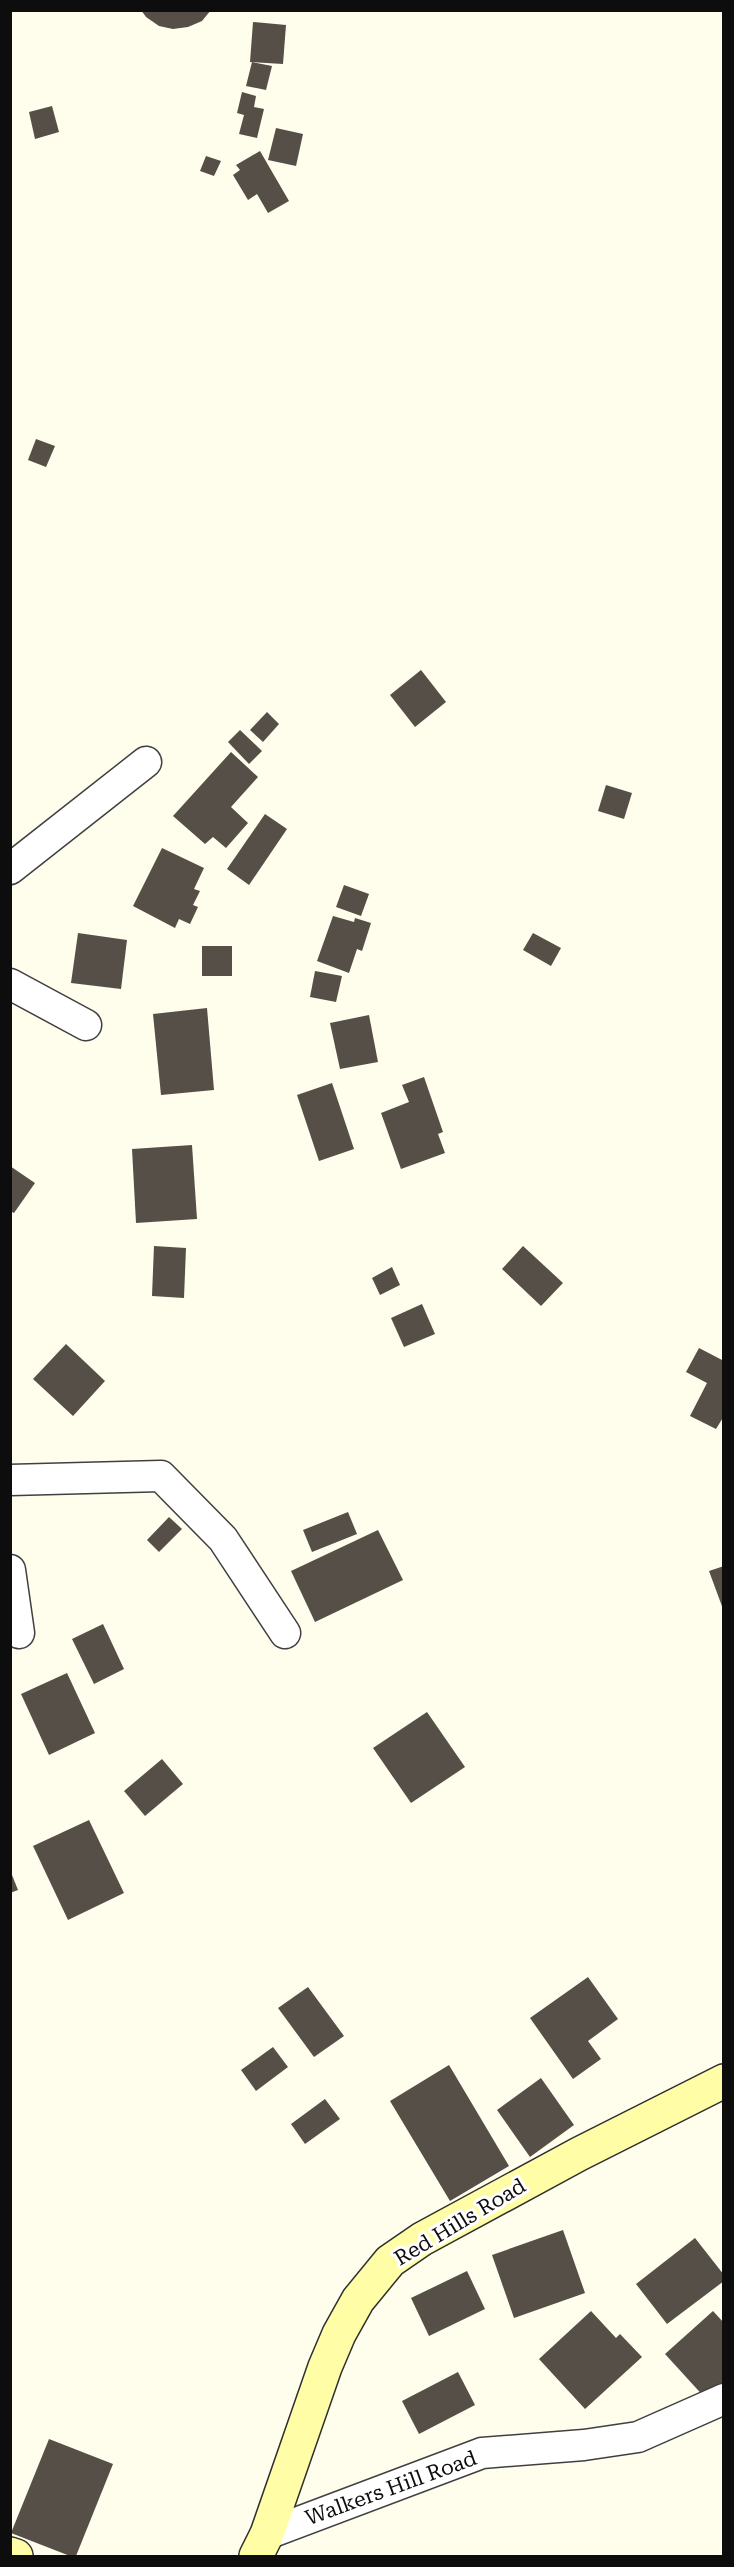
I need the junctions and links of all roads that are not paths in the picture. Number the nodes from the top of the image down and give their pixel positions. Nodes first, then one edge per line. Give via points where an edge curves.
1 (146, 762) dead end
2 (10, 869) edge
3 (10, 984) edge
4 (86, 1025) dead end
5 (10, 1480) edge
6 (10, 1570) edge
7 (19, 1633) dead end
8 (285, 1633) dead end
9 (723, 2081) edge
10 (723, 2399) edge
11 (261, 2545) edge
12 (10, 2554) edge
13 (16, 2556) edge

1 - 2 street
3 - 4 street
5 - 8 street via 161,1476 223,1539
6 - 7 street
9 - 11 main road, Red Hills Road via 579,2154 422,2239 390,2261 358,2300 339,2334
10 - 11 street, Walkers Hill Road via 638,2437 482,2453
12 - 13 main road

